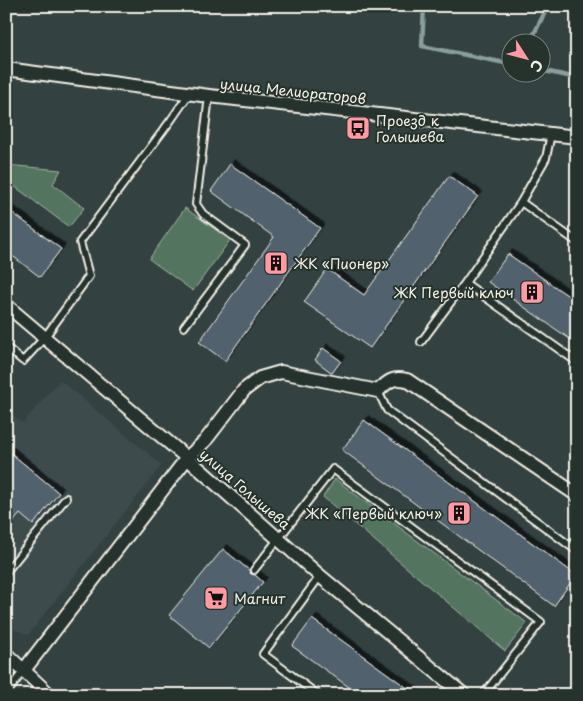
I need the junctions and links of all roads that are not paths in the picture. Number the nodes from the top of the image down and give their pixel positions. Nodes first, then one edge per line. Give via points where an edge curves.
1 (6, 69) edge
2 (189, 94) junction
3 (209, 96) junction
4 (551, 134) junction
5 (577, 137) edge
6 (521, 202) junction
7 (577, 242) edge
8 (465, 283) junction
9 (6, 305) edge
10 (184, 327) dead end
11 (45, 338) junction
12 (421, 342) dead end
13 (6, 347) edge
14 (577, 362) edge
15 (378, 391) junction
16 (187, 458) junction
17 (577, 495) edge
18 (66, 498) dead end
19 (279, 539) junction
20 (577, 551) edge
21 (254, 570) dead end
22 (6, 572) edge
23 (320, 576) junction
24 (6, 654) edge
25 (24, 670) junction
26 (6, 694) edge
27 (50, 695) edge
28 (318, 695) edge
29 (464, 695) edge
30 (484, 695) edge

1 - 2 street, улица Мелиораторов
2 - 3 street, улица Мелиораторов
2 - 11 lane via 80,242 89,276
3 - 4 street, улица Мелиораторов
3 - 10 lane via 196,204 203,214 245,245
4 - 5 street, улица Мелиораторов
4 - 6 lane via 546,158
6 - 7 lane
6 - 8 lane
8 - 12 lane
8 - 14 lane
9 - 11 street, улица Голышева
11 - 13 lane via 23,361
11 - 16 street, улица Голышева
15 - 16 street via 281,372 260,378 244,390 205,441
15 - 17 street via 397,377 408,380
15 - 20 lane via 387,410
16 - 19 street, улица Голышева
16 - 25 street
18 - 22 lane
19 - 21 lane
19 - 23 street, улица Голышева
19 - 30 lane via 333,469 541,622
23 - 28 lane via 263,654
23 - 29 street, улица Голышева
24 - 25 street
25 - 26 lane
25 - 27 street

